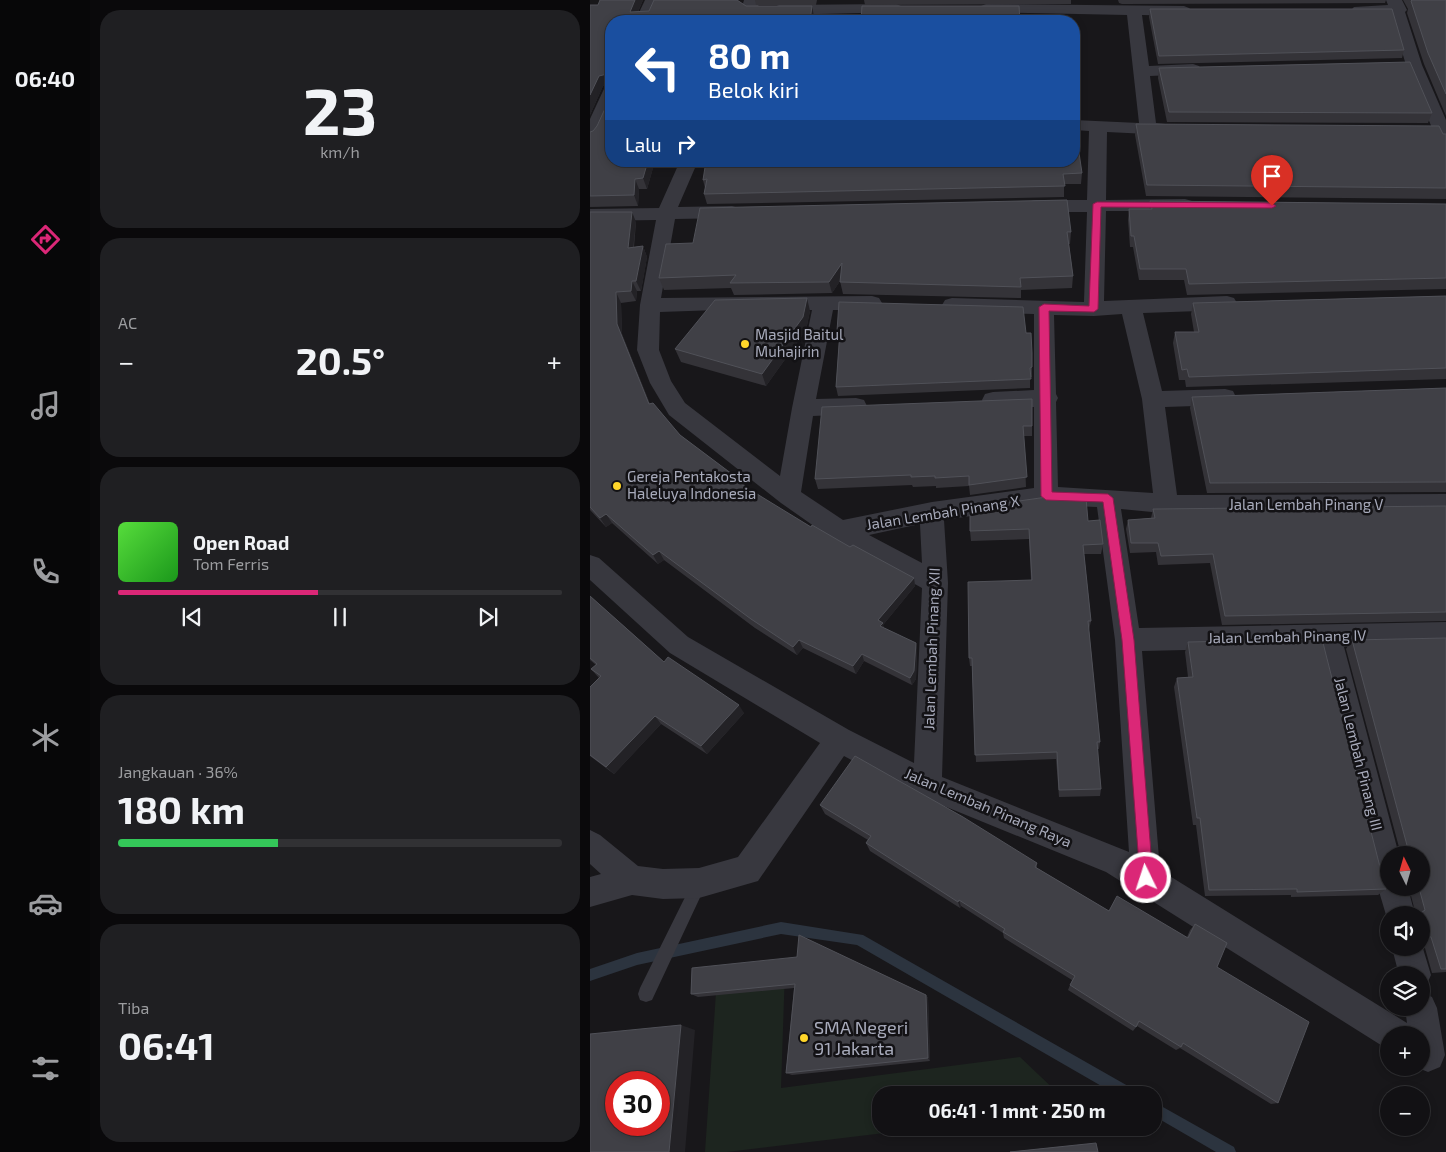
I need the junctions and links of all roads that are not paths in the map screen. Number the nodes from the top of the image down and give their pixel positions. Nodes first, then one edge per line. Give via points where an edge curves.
1 (653, 0) edge
2 (1092, 5) edge
3 (1396, 5) edge
4 (908, 9) edge
5 (968, 9) edge
6 (749, 10) edge
7 (1341, 10) edge
8 (1134, 11) junction
9 (1196, 11) edge
10 (646, 15) edge
11 (1037, 15) edge
12 (1394, 65) edge
13 (1414, 65) junction
14 (1211, 69) edge
15 (1143, 70) junction
16 (605, 105) edge
17 (1080, 126) edge
18 (1098, 127) junction
19 (1148, 129) junction
20 (1184, 129) edge
21 (1422, 130) edge
22 (1444, 135) edge
23 (590, 136) edge
24 (605, 136) edge
25 (686, 167) edge
26 (1097, 204) junction
27 (1207, 205) edge
28 (1019, 206) edge
29 (754, 212) edge
30 (666, 214) junction
31 (590, 215) edge
32 (824, 302) junction
33 (1247, 303) edge
34 (892, 304) edge
35 (650, 305) junction
36 (931, 305) edge
37 (1044, 307) junction
38 (1131, 307) junction
39 (1094, 309) junction
40 (1247, 396) edge
41 (1047, 398) junction
42 (1153, 400) junction
43 (968, 401) edge
44 (881, 405) edge
45 (803, 408) junction
46 (789, 496) junction
47 (1046, 496) junction
48 (1108, 498) junction
49 (1166, 503) junction
50 (1446, 504) edge
51 (932, 512) junction
52 (840, 531) junction
53 (590, 566) edge
54 (935, 583) junction
55 (1446, 634) edge
56 (1328, 636) junction
57 (1128, 640) junction
58 (839, 739) junction
59 (927, 785) junction
60 (590, 845) edge
61 (1382, 846) edge
62 (1146, 878) junction
63 (632, 880) junction
64 (699, 883) junction
65 (590, 892) edge
66 (646, 994) dead end
67 (1423, 1016) edge
68 (1382, 1026) edge
69 (1432, 1057) edge

1 - 10 street
2 - 8 street
2 - 11 street
3 - 7 street
3 - 13 street
4 - 6 street
5 - 11 street
8 - 9 street
8 - 15 street
12 - 13 street
13 - 22 street
14 - 15 street
15 - 19 street
16 - 23 street
17 - 18 street
18 - 19 street
18 - 26 street
19 - 20 street
21 - 22 street
23 - 24 street
25 - 30 street
26 - 27 street
26 - 28 street
26 - 39 street
29 - 30 street
30 - 31 street
30 - 35 street
32 - 34 street
32 - 35 street
32 - 45 street
33 - 38 street
35 - 46 street via 648,350 661,383 677,408
36 - 37 street
37 - 39 street
37 - 41 street
38 - 39 street
38 - 42 street
40 - 42 street
41 - 43 street
41 - 47 street
42 - 49 street
44 - 45 street
45 - 46 street
46 - 52 street
47 - 48 street, Jalan Lembah Pinang X
47 - 51 street, Jalan Lembah Pinang X
48 - 49 street, Jalan Lembah Pinang V
48 - 57 street
49 - 50 street, Jalan Lembah Pinang V
51 - 52 street, Jalan Lembah Pinang X
51 - 54 street, Jalan Lembah Pinang XII
52 - 54 street
53 - 58 street, Jalan Lembah Pinang Raya via 679,645
54 - 59 street, Jalan Lembah Pinang XII
55 - 56 street, Jalan Lembah Pinang IV
56 - 57 street, Jalan Lembah Pinang IV
56 - 61 street, Jalan Lembah Pinang III
57 - 62 street
58 - 59 street, Jalan Lembah Pinang Raya
58 - 64 street via 747,870
59 - 62 street, Jalan Lembah Pinang Raya via 1116,861
60 - 63 street
62 - 68 street, Jalan Lembah Pinang Raya
63 - 64 street via 664,884
63 - 65 street
64 - 66 lane
67 - 69 street

